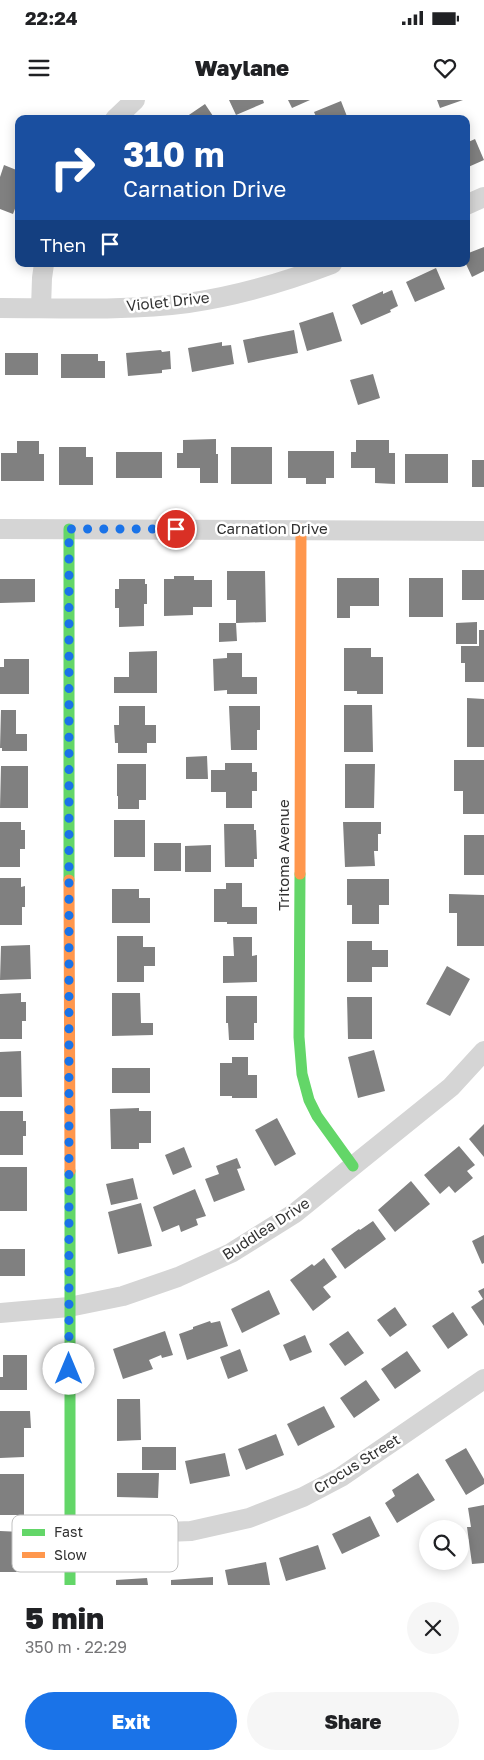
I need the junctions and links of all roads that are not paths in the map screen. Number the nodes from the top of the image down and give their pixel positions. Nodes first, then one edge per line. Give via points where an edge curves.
1 (135, 100) edge
2 (120, 115) edge
3 (484, 197) edge
4 (470, 203) edge
5 (44, 267) edge
6 (323, 267) edge
7 (0, 308) edge
8 (41, 308) junction
9 (0, 529) edge
10 (69, 529) junction
11 (301, 529) junction
12 (484, 531) edge
13 (484, 1051) edge
14 (353, 1166) junction
15 (69, 1307) junction
16 (0, 1313) edge
17 (481, 1389) edge
18 (70, 1515) edge
19 (178, 1531) edge
20 (70, 1572) edge
21 (70, 1585) edge

1 - 2 street
3 - 4 street
5 - 8 street
6 - 8 street, Violet Drive via 280,282 187,303
7 - 8 street, Violet Drive
9 - 10 street, Carnation Drive
10 - 11 street, Carnation Drive
10 - 15 street
11 - 12 street, Carnation Drive
11 - 14 street, Tritoma Avenue via 300,1063 314,1110
13 - 14 street, Buddlea Drive via 451,1086
14 - 15 street, Buddlea Drive via 295,1213 231,1253 178,1278 123,1296
15 - 16 street, Buddlea Drive
15 - 18 street
17 - 19 street, Crocus Street via 341,1477 303,1497 249,1518
20 - 21 street

